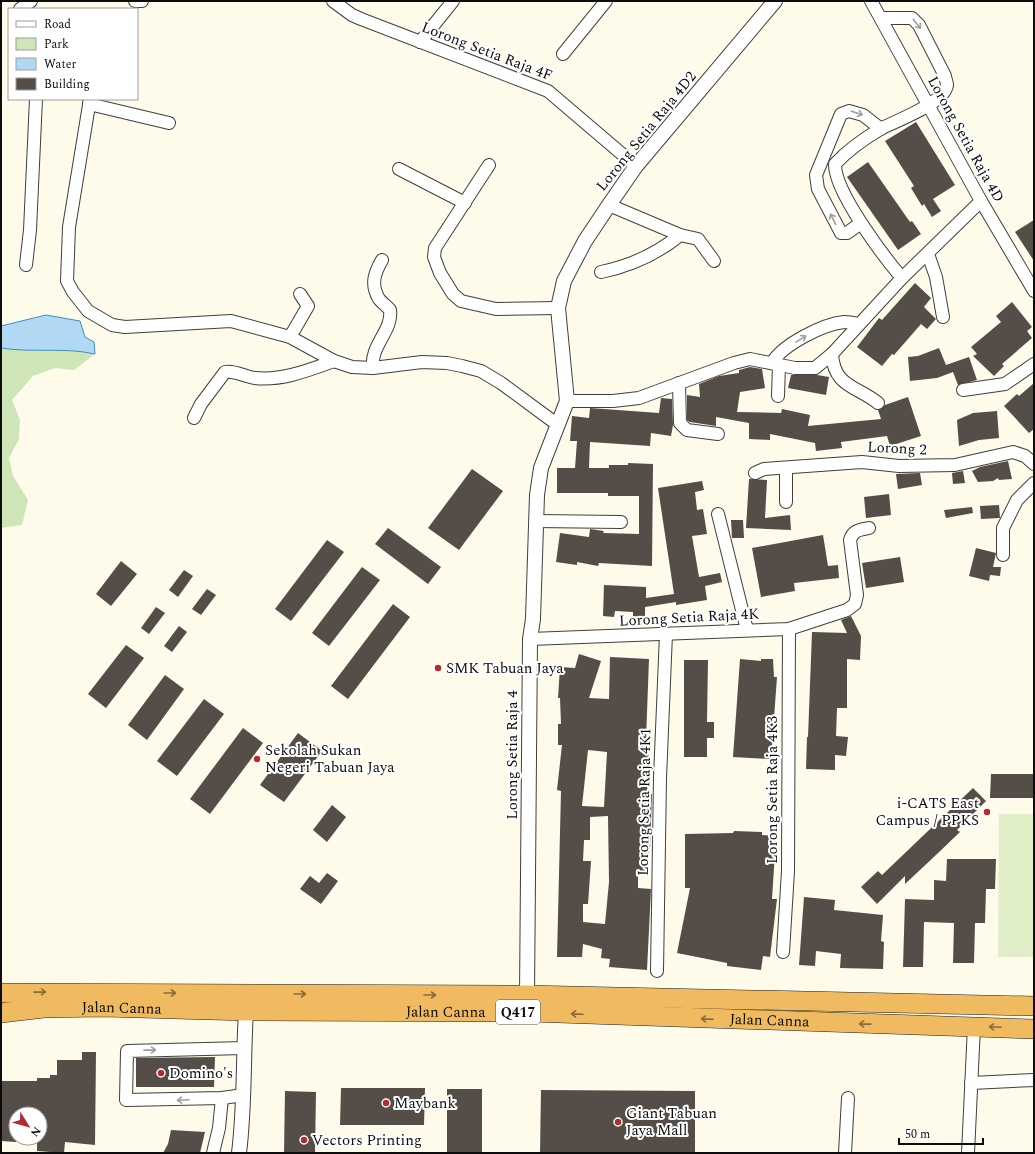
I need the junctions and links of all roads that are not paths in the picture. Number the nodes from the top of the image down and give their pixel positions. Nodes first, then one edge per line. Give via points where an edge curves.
1 (31, 1) edge
2 (135, 1) edge
3 (142, 1) edge
4 (333, 1) edge
5 (453, 1) edge
6 (606, 1) edge
7 (775, 1) edge
8 (871, 1) edge
9 (21, 8) edge
10 (881, 18) junction
11 (420, 42) junction
12 (563, 54) dead end
13 (36, 100) edge
14 (89, 102) edge
15 (929, 105) junction
16 (169, 123) dead end
17 (881, 129) junction
18 (489, 165) dead end
19 (636, 166) junction
20 (399, 169) dead end
21 (981, 201) junction
22 (465, 203) junction
23 (609, 205) junction
24 (861, 223) junction
25 (680, 235) junction
26 (928, 254) junction
27 (382, 260) dead end
28 (714, 261) dead end
29 (26, 264) dead end
30 (601, 272) dead end
31 (902, 278) junction
32 (1034, 291) edge
33 (300, 294) dead end
34 (558, 308) junction
35 (943, 317) dead end
36 (860, 324) junction
37 (290, 337) junction
38 (832, 354) junction
39 (334, 362) junction
40 (775, 364) junction
41 (1034, 364) edge
42 (373, 368) junction
43 (679, 383) junction
44 (963, 390) dead end
45 (778, 396) dead end
46 (567, 401) junction
47 (878, 403) dead end
48 (194, 418) dead end
49 (558, 425) junction
50 (718, 434) dead end
51 (1034, 464) edge
52 (786, 468) junction
53 (755, 473) dead end
54 (1034, 484) edge
55 (786, 502) dead end
56 (718, 514) dead end
57 (536, 521) junction
58 (620, 522) dead end
59 (869, 528) dead end
60 (1003, 555) dead end
61 (789, 628) junction
62 (747, 630) junction
63 (666, 634) junction
64 (530, 639) junction
65 (784, 952) dead end
66 (657, 971) dead end
67 (1, 993) edge
68 (527, 995) junction
69 (1034, 1006) edge
70 (246, 1011) junction
71 (1, 1013) edge
72 (974, 1026) junction
73 (1034, 1029) edge
74 (244, 1048) junction
75 (1034, 1080) edge
76 (971, 1083) junction
77 (244, 1095) junction
78 (222, 1098) junction
79 (848, 1098) dead end
80 (213, 1153) edge
81 (239, 1153) edge
82 (845, 1153) edge
83 (968, 1153) edge

1 - 9 street
2 - 3 street
4 - 11 street, Lorong Setia Raja 4F via 352,15
5 - 11 street
6 - 12 street
7 - 19 street, Lorong Setia Raja 4D2
8 - 10 street, Lorong Setia Raja 4D
10 - 15 street, Lorong Setia Raja 4D
10 -> 15 street via 912,18 919,25 947,85
11 - 19 street, Lorong Setia Raja 4F via 548,91
13 - 29 street
14 - 16 street
14 - 37 street via 68,227 67,281 88,310 112,324 125,327 232,321
15 - 17 street
15 - 21 street, Lorong Setia Raja 4D
17 - 24 street via 843,155 835,164 838,180
24 -> 17 street via 847,233 841,233 818,189 816,175 841,114 849,110 863,114
18 - 22 street
19 - 23 street, Lorong Setia Raja 4D2
20 - 22 street
21 - 26 street
21 - 32 street, Lorong Setia Raja 4D
22 - 34 street via 435,248 434,257 440,273 453,294 461,301 496,309
23 - 25 street
23 - 34 street, Lorong Setia Raja 4D2 via 585,241 564,281
24 - 31 street
25 - 28 street via 698,239
25 - 30 street via 667,246 625,267
26 - 31 street
26 - 35 street via 936,277
27 - 42 street via 374,273 374,279 378,298 390,310 390,320 376,348 372,360
31 - 36 street
33 - 37 street via 308,306
34 - 46 street, Lorong Setia Raja 4D2
36 - 38 street
40 -> 36 street via 776,356 816,331 845,322
37 - 39 street
38 - 40 street via 815,368
38 - 47 street via 836,374 846,384
39 - 42 street via 352,367
39 - 48 street via 301,373 268,378 225,372 201,404
40 - 43 street via 750,359
40 - 45 street
41 - 44 street via 1001,385
42 - 49 street via 422,362 447,363 481,371
43 - 46 street via 639,398
43 - 50 street via 680,424 687,430
46 - 49 street, Lorong Setia Raja 4
49 - 57 street, Lorong Setia Raja 4 via 541,468
51 - 52 street, Lorong 2 via 1025,456 1013,452 955,465 899,466 862,462
52 - 53 street, Lorong 2 via 764,469
52 - 55 street
54 - 60 street via 1017,500 1003,528
56 - 62 street
57 - 58 street
57 - 64 street, Lorong Setia Raja 4
59 - 61 street, Lorong Setia Raja 4K via 856,531 850,540 857,595 855,604 847,610
61 - 62 street, Lorong Setia Raja 4K
61 - 65 street, Lorong Setia Raja 4K3 via 788,871
62 - 63 street, Lorong Setia Raja 4K
63 - 64 street, Lorong Setia Raja 4K
63 - 66 street, Lorong Setia Raja 4K1 via 660,778
64 - 68 street, Lorong Setia Raja 4
67 -> 68 highway, Jalan Canna / Q417
68 - 69 highway, Jalan Canna / Q417
70 - 71 highway, Jalan Canna / Q417 via 103,1007 44,1008
72 -> 70 highway, Jalan Canna / Q417 via 799,1023 529,1012
70 - 74 street
73 -> 72 highway, Jalan Canna / Q417
72 - 76 street
74 - 77 street
78 -> 74 street via 126,1100 127,1051
75 - 76 street
76 - 83 street
77 - 78 street
77 - 81 street
78 - 80 street
79 - 82 street

